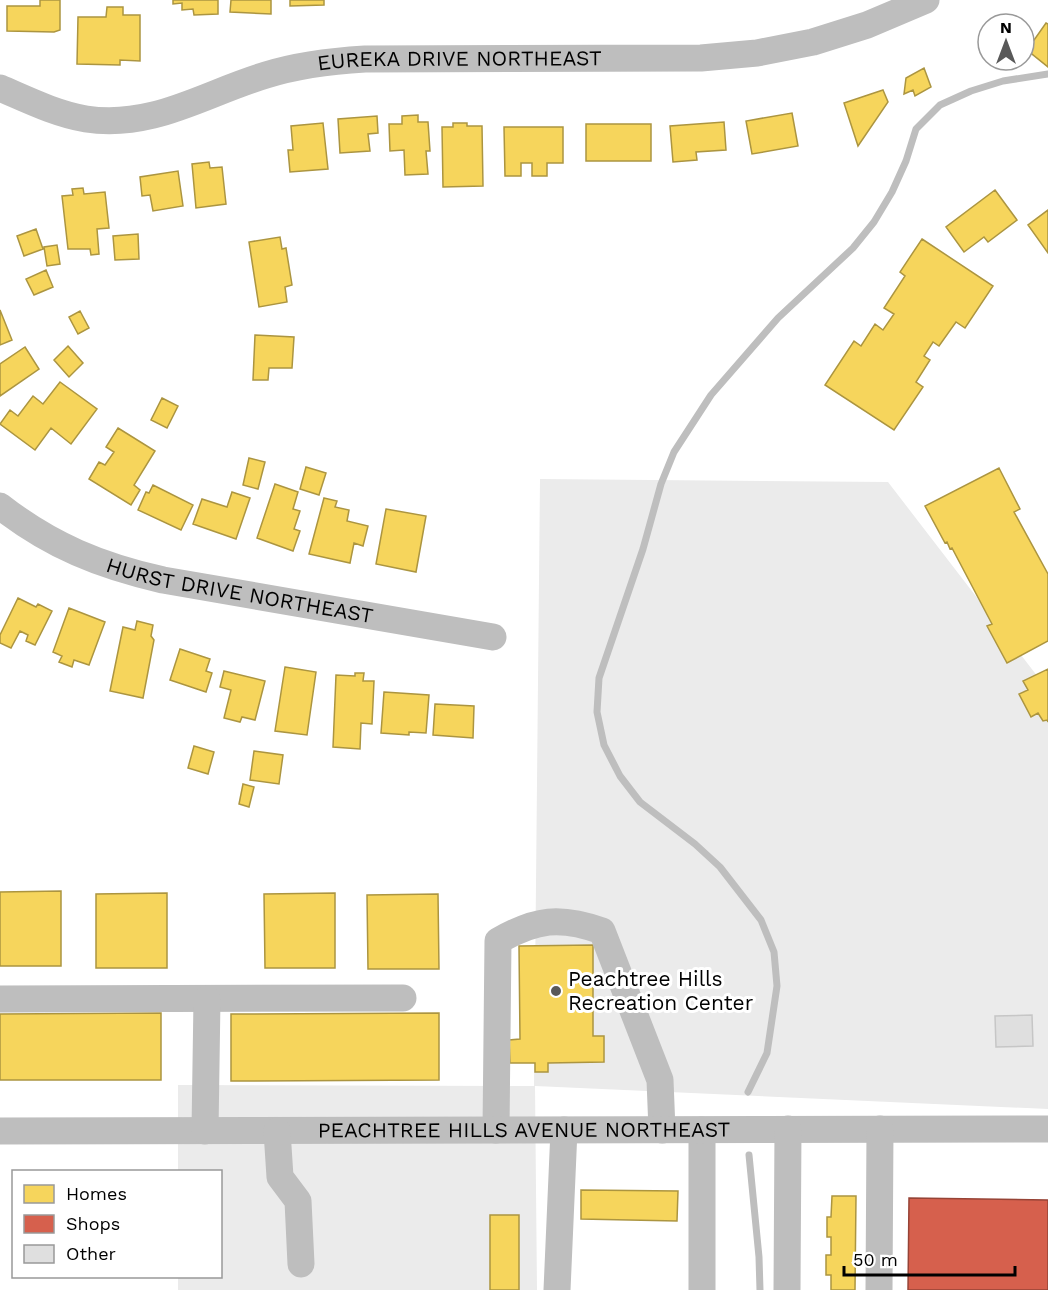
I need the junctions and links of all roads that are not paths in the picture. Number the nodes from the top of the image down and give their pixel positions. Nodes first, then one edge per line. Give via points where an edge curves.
1 (926, 0) edge
2 (0, 88) edge
3 (0, 506) edge
4 (493, 637) dead end
5 (403, 998) dead end
6 (0, 999) edge
7 (207, 999) junction
8 (880, 1129) junction
9 (1048, 1129) edge
10 (496, 1130) junction
11 (564, 1130) junction
12 (662, 1130) junction
13 (702, 1130) junction
14 (788, 1130) junction
15 (0, 1131) edge
16 (205, 1131) junction
17 (277, 1131) junction
18 (302, 1264) dead end
19 (557, 1290) edge
20 (702, 1290) edge
21 (787, 1290) edge
22 (879, 1290) edge

1 - 2 street, EUREKA DRIVE NORTHEAST via 813,42 757,53 701,58 332,61 266,74 160,115 117,121 56,112
3 - 4 street, HURST DRIVE NORTHEAST via 51,542 127,572
5 - 7 street
6 - 7 street
7 - 16 street
8 - 9 street, PEACHTREE HILLS AVENUE NORTHEAST
8 - 14 street, PEACHTREE HILLS AVENUE NORTHEAST
8 - 22 street
10 - 11 street, PEACHTREE HILLS AVENUE NORTHEAST
10 - 12 street via 498,941 521,927 567,921 602,931 660,1080
10 - 17 street, PEACHTREE HILLS AVENUE NORTHEAST
11 - 12 street, PEACHTREE HILLS AVENUE NORTHEAST
11 - 19 street
12 - 13 street, PEACHTREE HILLS AVENUE NORTHEAST
13 - 14 street, PEACHTREE HILLS AVENUE NORTHEAST
13 - 20 street
14 - 21 street
15 - 16 street, PEACHTREE HILLS AVENUE NORTHEAST
16 - 17 street, PEACHTREE HILLS AVENUE NORTHEAST
17 - 18 street via 280,1177 298,1201

